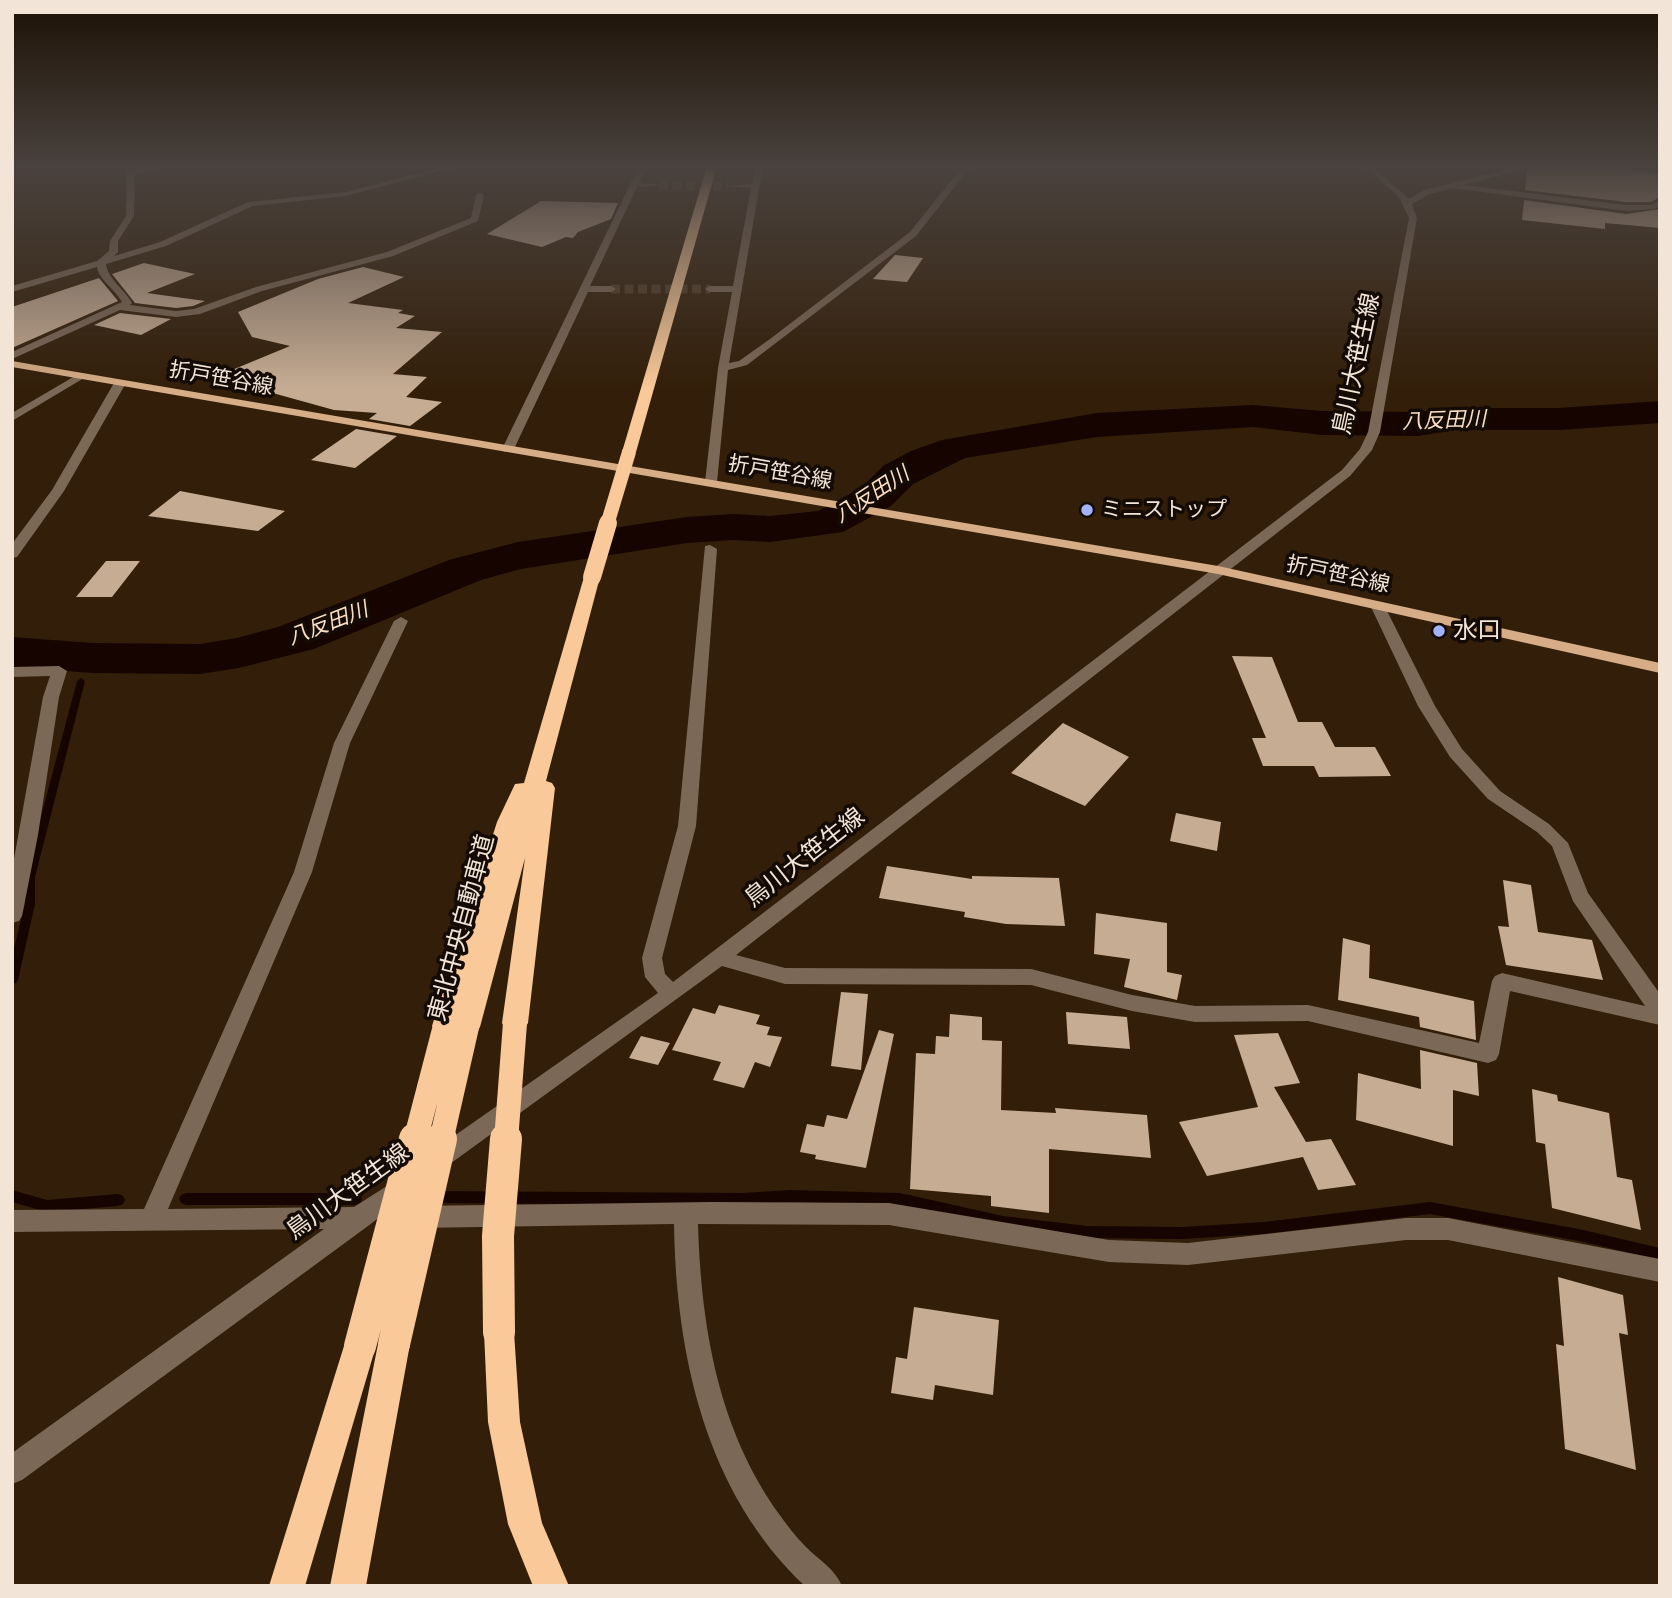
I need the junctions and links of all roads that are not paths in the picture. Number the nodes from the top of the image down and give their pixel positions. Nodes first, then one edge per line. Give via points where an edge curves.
1 (114, 241) edge
2 (171, 241) edge
3 (422, 241) edge
4 (609, 241) edge
5 (684, 241) edge
6 (690, 241) edge
7 (745, 241) edge
8 (904, 241) edge
9 (1409, 241) edge
10 (101, 262) junction
11 (12, 289) edge
12 (586, 289) junction
13 (611, 289) tunnel mouth
14 (710, 289) tunnel mouth
15 (737, 289) junction
16 (674, 296) junction
17 (121, 307) junction
18 (12, 356) edge
19 (12, 364) edge
20 (723, 368) junction
21 (80, 376) junction
22 (120, 383) junction
23 (12, 418) edge
24 (508, 449) junction
25 (711, 482) junction
26 (710, 549) dead end
27 (12, 554) edge
28 (1218, 570) junction
29 (1377, 605) junction
30 (401, 621) dead end
31 (1660, 668) edge
32 (12, 672) edge
33 (554, 717) junction
34 (12, 916) edge
35 (719, 958) junction
36 (671, 994) junction
37 (1660, 1009) edge
38 (1660, 1017) edge
39 (456, 1026) junction
40 (687, 1214) junction
41 (357, 1218) junction
42 (151, 1220) junction
43 (12, 1221) edge
44 (1660, 1271) edge
45 (12, 1470) edge
46 (287, 1586) edge
47 (348, 1586) edge
48 (551, 1586) edge
49 (827, 1586) edge

1 - 10 street via 113,252
2 - 10 street
3 - 17 street via 369,262 259,289 187,314
4 - 12 street
5 - 16 highway, 東北中央自動車道
6 - 16 highway, 東北中央自動車道
7 - 15 street
8 - 20 street via 743,363
9 - 28 street, 鳥川大笹生線 via 1374,432 1366,450 1346,473
10 - 11 street
10 - 17 street via 102,272 127,303
12 - 13 street
12 - 24 street
14 - 15 street
15 - 20 street
16 - 33 highway, 東北中央自動車道, bridge
17 - 18 street
19 - 21 main road, 折戸笹谷線
20 - 25 street
21 - 22 main road, 折戸笹谷線
21 - 23 street
22 - 24 main road, 折戸笹谷線
22 - 27 street via 58,491
24 - 25 main road, 折戸笹谷線
25 - 28 main road, 折戸笹谷線
26 - 36 street via 687,826 652,958 655,977
28 - 29 main road, 折戸笹谷線
28 - 35 street, 鳥川大笹生線
29 - 31 main road, 折戸笹谷線
29 - 37 street via 1439,731 1494,796 1560,844 1578,893
30 - 42 street via 342,743 303,872
32 - 34 street via 59,671
33 - 39 highway, 東北中央自動車道
33 - 48 highway, bridge via 515,1023 498,1236 503,1422 525,1524
35 - 36 street, 鳥川大笹生線
35 - 38 street via 785,976 1031,977 1195,1014 1307,1013 1488,1054 1502,982
36 - 41 street, 鳥川大笹生線
39 - 46 highway, bridge
39 - 47 highway, 東北中央自動車道, bridge
40 - 41 street
40 - 44 street via 889,1214 1109,1251 1188,1254 1406,1229 1448,1229
40 - 49 street via 688,1292 713,1416 753,1504 778,1539
41 - 42 street
41 - 45 street, 鳥川大笹生線
42 - 43 street

